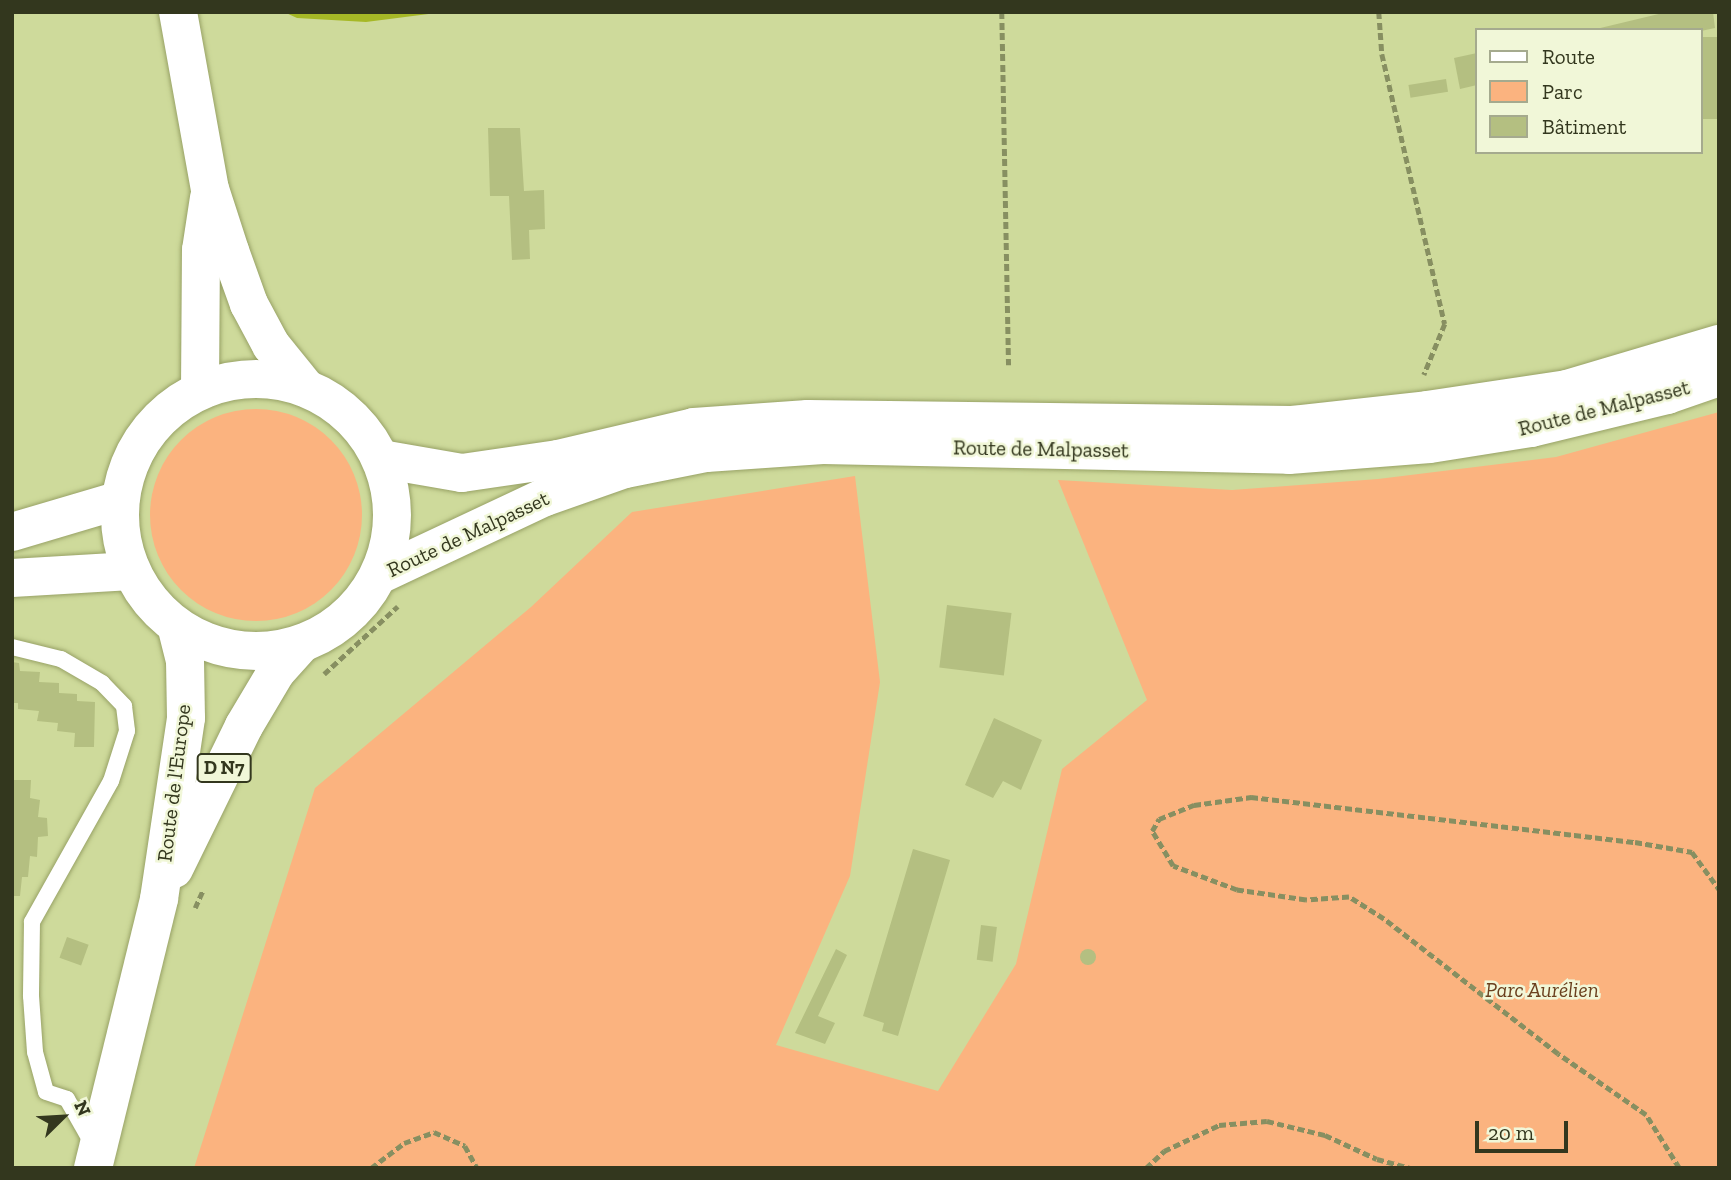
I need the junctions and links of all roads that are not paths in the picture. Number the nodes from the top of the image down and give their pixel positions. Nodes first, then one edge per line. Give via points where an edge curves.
1 (178, 12) edge
2 (210, 189) junction
3 (1719, 344) edge
4 (1719, 377) edge
5 (305, 387) junction
6 (200, 390) junction
7 (1005, 433) junction
8 (381, 459) junction
9 (120, 500) junction
10 (12, 532) edge
11 (131, 570) junction
12 (12, 578) edge
13 (389, 590) junction
14 (176, 626) junction
15 (301, 645) junction
16 (12, 648) edge
17 (175, 908) junction
18 (94, 1160) edge

1 - 2 main road
2 - 5 main road via 249,304 271,345
2 - 6 main road via 201,250
3 - 7 main road, Route de Malpasset via 1567,389 1427,410 1292,425
4 - 7 main road, Route de Malpasset via 1667,395 1531,428 1430,444 1289,455
5 - 6 main road via 270,379 234,380
5 - 8 main road via 336,404 362,429
6 - 9 main road via 161,416 133,455
7 - 8 main road, Route de Malpasset via 808,419 694,428 558,459 462,473
7 - 13 main road, Route de Malpasset via 706,453 625,469 545,497
8 - 13 main road via 392,498
9 - 10 main road
9 - 11 main road via 121,536
11 - 12 main road
11 - 14 main road via 150,601
13 - 15 main road
14 - 15 main road via 215,645 258,652
14 - 17 main road, Route de l'Europe / D N7 via 185,661 186,718
15 - 17 main road, Route de l'Europe / D N7 via 276,672 244,726
16 - 18 lane via 61,659 102,683 124,706 127,731 111,781 32,922 35,1052 46,1093 67,1099
17 - 18 main road, Route de l'Europe / D N7

